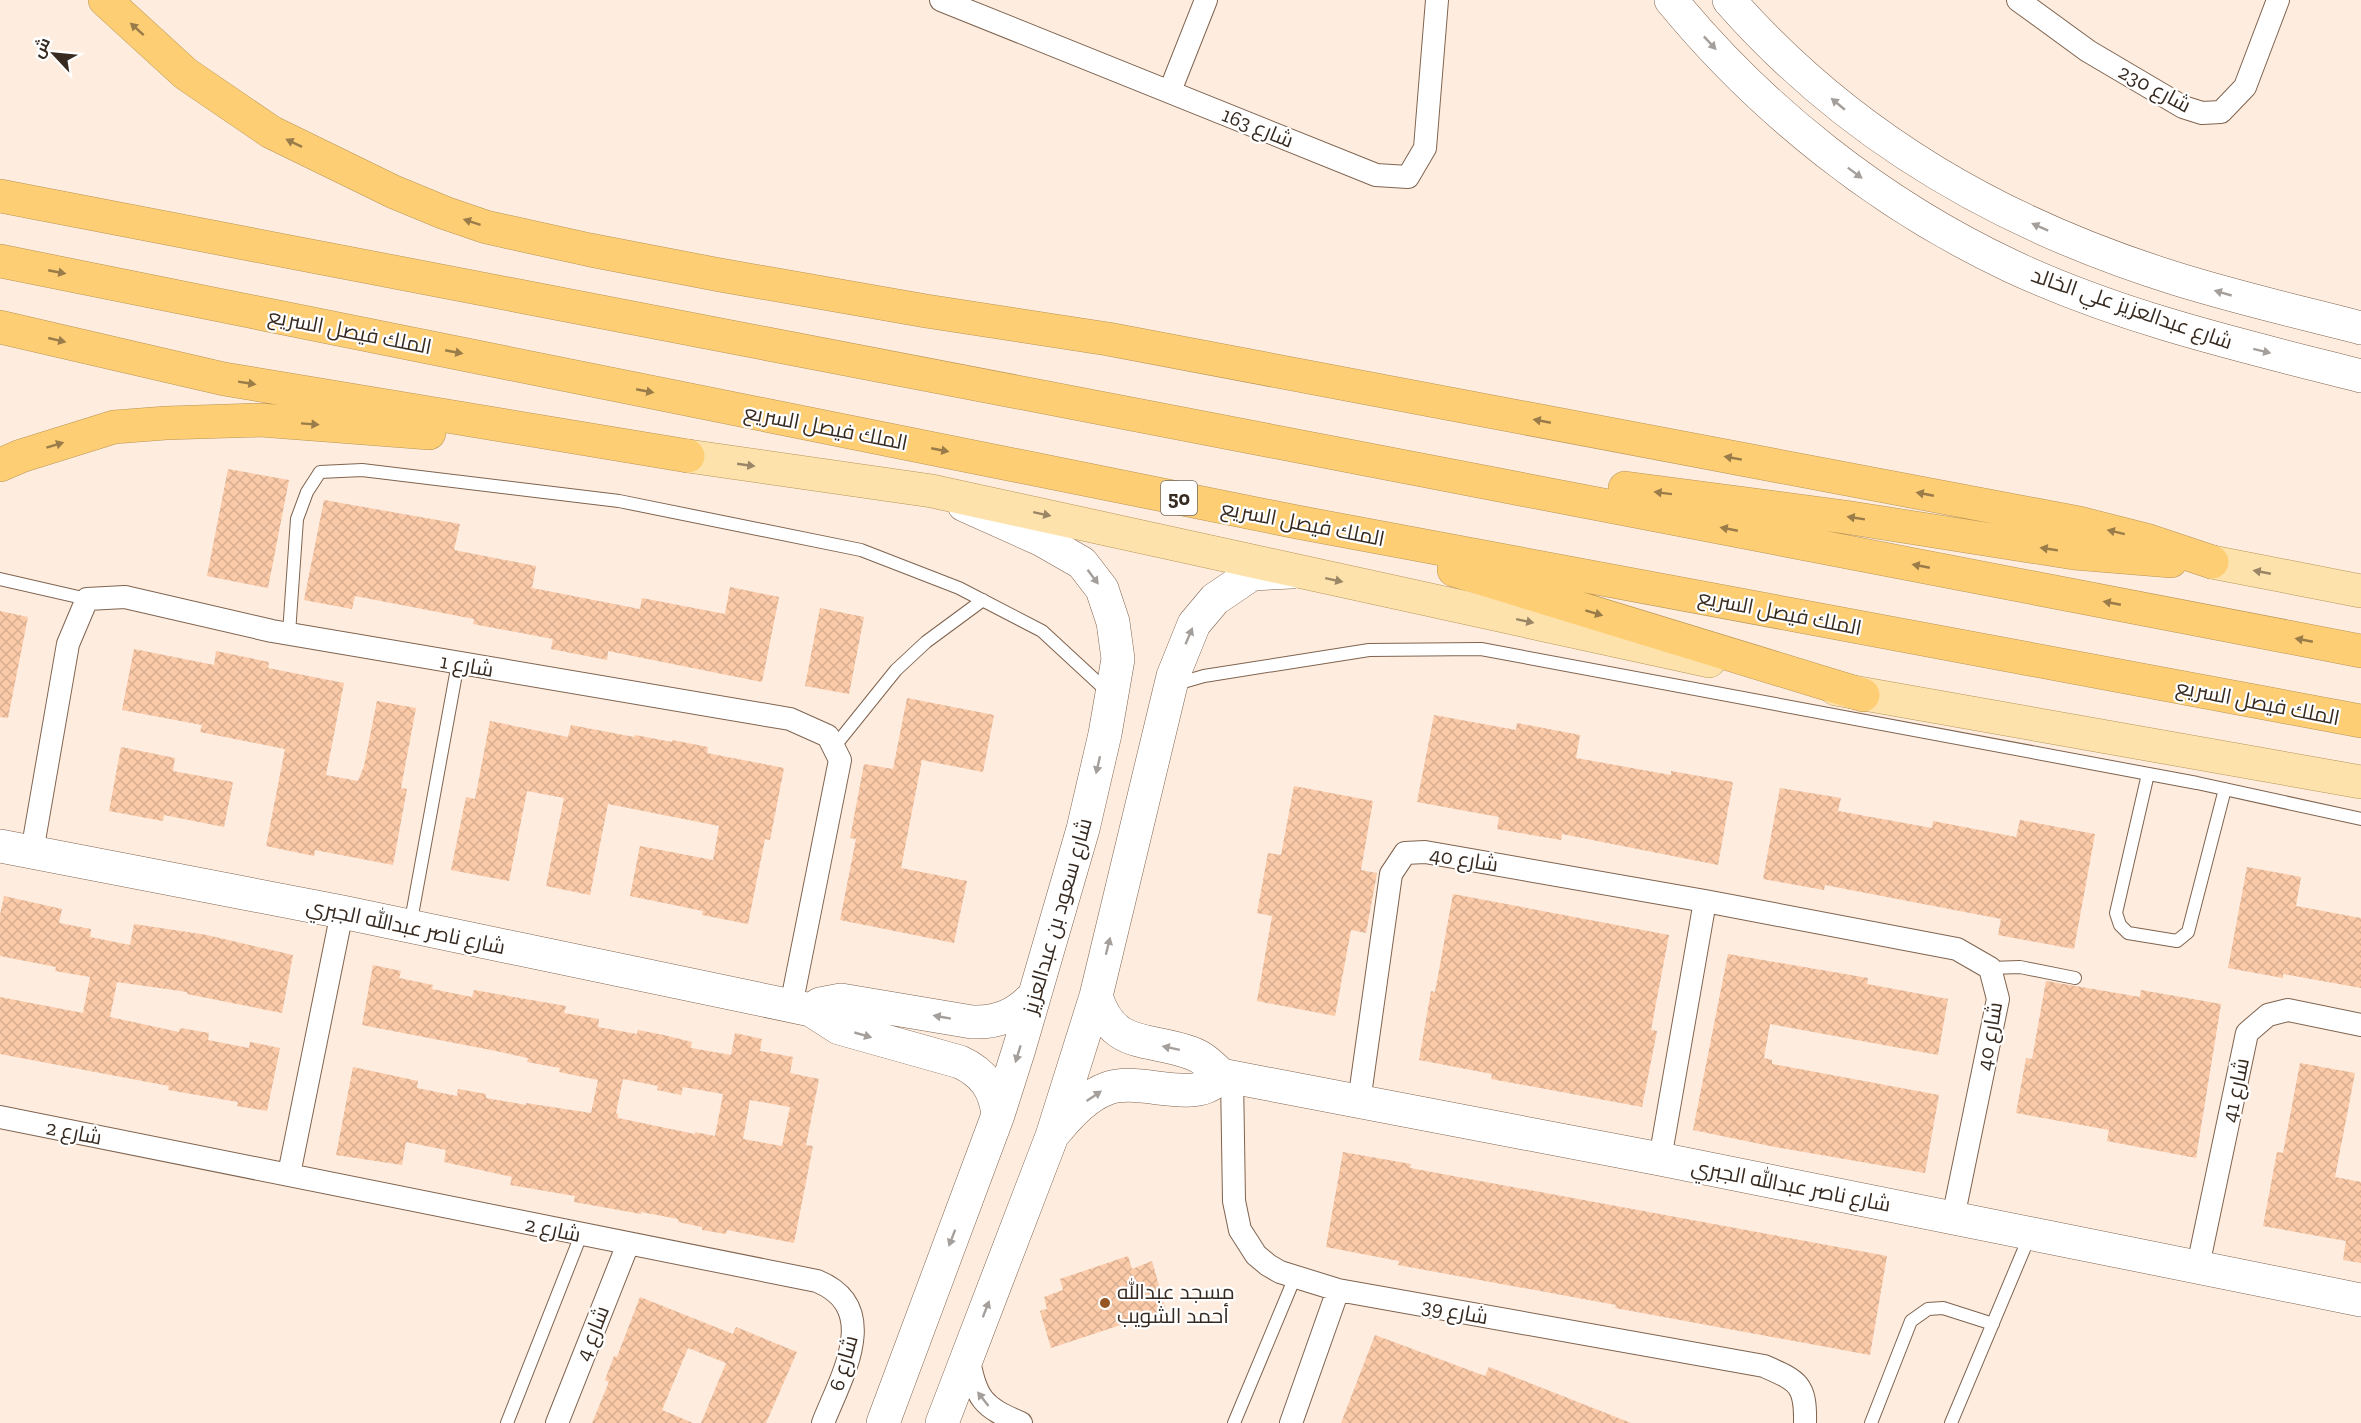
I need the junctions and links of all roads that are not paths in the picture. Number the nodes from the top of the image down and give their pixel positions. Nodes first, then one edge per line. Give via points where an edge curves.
1 (105, 0) edge
2 (941, 0) edge
3 (1206, 0) edge
4 (1437, 0) edge
5 (1671, 0) edge
6 (1729, 0) edge
7 (2018, 0) edge
8 (2277, 0) edge
9 (992, 9) edge
10 (1170, 92) junction
11 (0, 196) edge
12 (0, 261) edge
13 (0, 327) edge
14 (2361, 328) edge
15 (2361, 376) edge
16 (688, 456) junction
17 (0, 465) edge
18 (1459, 476) junction
19 (932, 491) junction
20 (1297, 522) junction
21 (2212, 562) junction
22 (1295, 572) junction
23 (0, 579) edge
24 (2361, 591) edge
25 (87, 600) junction
26 (983, 600) junction
27 (289, 633) junction
28 (2361, 651) edge
29 (458, 663) junction
30 (1170, 686) junction
31 (1863, 695) junction
32 (1112, 696) junction
33 (2361, 721) edge
34 (834, 747) junction
35 (2148, 774) junction
36 (2361, 782) edge
37 (2225, 789) junction
38 (2361, 819) edge
39 (1083, 829) junction
40 (1134, 843) junction
41 (0, 846) edge
42 (32, 852) junction
43 (1705, 901) junction
44 (342, 912) junction
45 (410, 927) junction
46 (1990, 968) junction
47 (2075, 978) dead end
48 (1034, 996) junction
49 (1096, 996) junction
50 (801, 1008) junction
51 (2361, 1025) edge
52 (1226, 1076) junction
53 (1359, 1102) junction
54 (998, 1115) junction
55 (0, 1117) edge
56 (1052, 1136) junction
57 (1660, 1160) junction
58 (289, 1174) junction
59 (1953, 1218) junction
60 (2031, 1234) junction
61 (581, 1235) junction
62 (628, 1244) junction
63 (2198, 1266) junction
64 (1295, 1277) junction
65 (817, 1281) joint
66 (1338, 1290) junction
67 (2361, 1300) edge
68 (1993, 1324) junction
69 (968, 1357) junction
70 (507, 1423) edge
71 (557, 1423) edge
72 (823, 1423) edge
73 (883, 1423) edge
74 (942, 1423) edge
75 (1021, 1423) edge
76 (1233, 1423) edge
77 (1291, 1423) edge
78 (1805, 1423) edge
79 (1871, 1423) edge
80 (1951, 1423) edge

21 -> 1 highway via 2146,540 2068,521 1108,339 720,275 486,227 394,192 271,132 186,74
2 - 9 street, شارع 163
3 - 10 street
4 - 10 street, شارع 163 via 1425,148 1408,177 1376,175
5 -> 15 street, شارع عبدالعزيز علي الخالد via 1710,45 1822,148 1896,202 1972,247 2060,286 2156,321
14 -> 6 street, شارع عبدالعزيز علي الخالد via 2228,294 2122,261 1958,188 1846,111 1776,50
7 - 8 street, شارع 230 via 2088,51 2183,107 2202,113 2221,112 2245,87
9 - 10 street, شارع 163
11 - 18 highway
12 -> 20 highway, الملك فيصل السريع / 50
13 -> 16 highway via 224,379
17 -> 16 highway via 114,427 260,420
16 -> 19 main road
21 -> 18 highway via 2074,553 1845,517 1558,479
28 -> 18 highway
19 -> 22 main road
19 -> 32 street, شارع سعود بن عبدالعزيز via 1042,540 1082,563 1102,589 1113,622 1118,659
20 -> 31 highway
20 - 33 highway, الملك فيصل السريع / 50
24 -> 21 main road
30 -> 22 street via 1194,624 1215,599 1252,574
22 -> 31 main road
23 - 25 lane
25 - 27 street, شارع 1 via 125,597
25 - 42 street via 68,644
26 - 27 lane via 861,550 619,501 362,470 320,472 307,492 297,519
26 - 32 lane via 1042,631
26 - 34 lane via 926,642 896,670
27 - 29 street, شارع 1
29 - 34 street, شارع 1 via 790,719 828,736
29 - 45 lane
30 - 35 lane via 1204,676 1370,650 1481,649
30 - 40 street
31 - 36 main road
32 -> 39 street, شارع سعود بن عبدالعزيز
34 - 50 street via 840,760
35 - 37 lane
35 - 37 lane via 2116,912 2128,933 2177,941 2188,932
37 - 38 lane
39 - 40 street via 1098,819 1117,820
39 - 48 street, شارع سعود بن عبدالعزيز
49 -> 40 street
41 - 42 street, شارع ناصر عبدالله الجبري
42 - 44 street, شارع ناصر عبدالله الجبري
43 - 46 street, شارع 40 via 1957,949
43 - 53 street, شارع 40 via 1425,852 1405,853 1391,874
43 - 57 street
44 - 45 street, شارع ناصر عبدالله الجبري
44 - 58 street
45 - 50 street, شارع ناصر عبدالله الجبري
46 - 47 lane via 2020,967
46 - 59 street, شارع 40 via 1998,999
48 -> 50 street via 1013,1014 986,1022 841,1000
48 -> 54 street, شارع سعود بن عبدالعزيز
52 -> 49 street, شارع ناصر عبدالله الجبري via 1191,1053 1123,1035 1106,1020
49 - 56 street
50 -> 54 street, شارع ناصر عبدالله الجبري via 839,1028 973,1068 992,1088
51 - 63 street, شارع 41 via 2288,1010 2268,1015 2247,1033
52 - 53 street, شارع ناصر عبدالله الجبري
56 -> 52 street via 1074,1111 1105,1089 1125,1084 1197,1090
52 - 64 street, شارع 39 via 1234,1201 1240,1230 1256,1255 1274,1269
53 - 57 street, شارع ناصر عبدالله الجبري
54 -> 73 street, شارع سعود بن عبدالعزيز
55 - 58 street, شارع 2
69 -> 56 street
57 - 59 street, شارع ناصر عبدالله الجبري
58 - 61 street, شارع 2
59 - 60 street, شارع ناصر عبدالله الجبري
60 - 63 street, شارع ناصر عبدالله الجبري
60 - 68 lane
61 - 62 street, شارع 2
61 - 70 lane
62 - 65 street, شارع 2
62 - 71 street, شارع 4
63 - 67 street, شارع ناصر عبدالله الجبري
64 - 66 street, شارع 39
64 - 76 lane
65 - 72 street, شارع 6 via 842,1298 854,1326 852,1346
66 - 77 street
66 - 78 street, شارع 39 via 1764,1366 1793,1378 1805,1401
68 - 79 lane via 1943,1308 1928,1309 1911,1322
68 - 80 lane
69 - 74 street
75 -> 69 street via 980,1398

